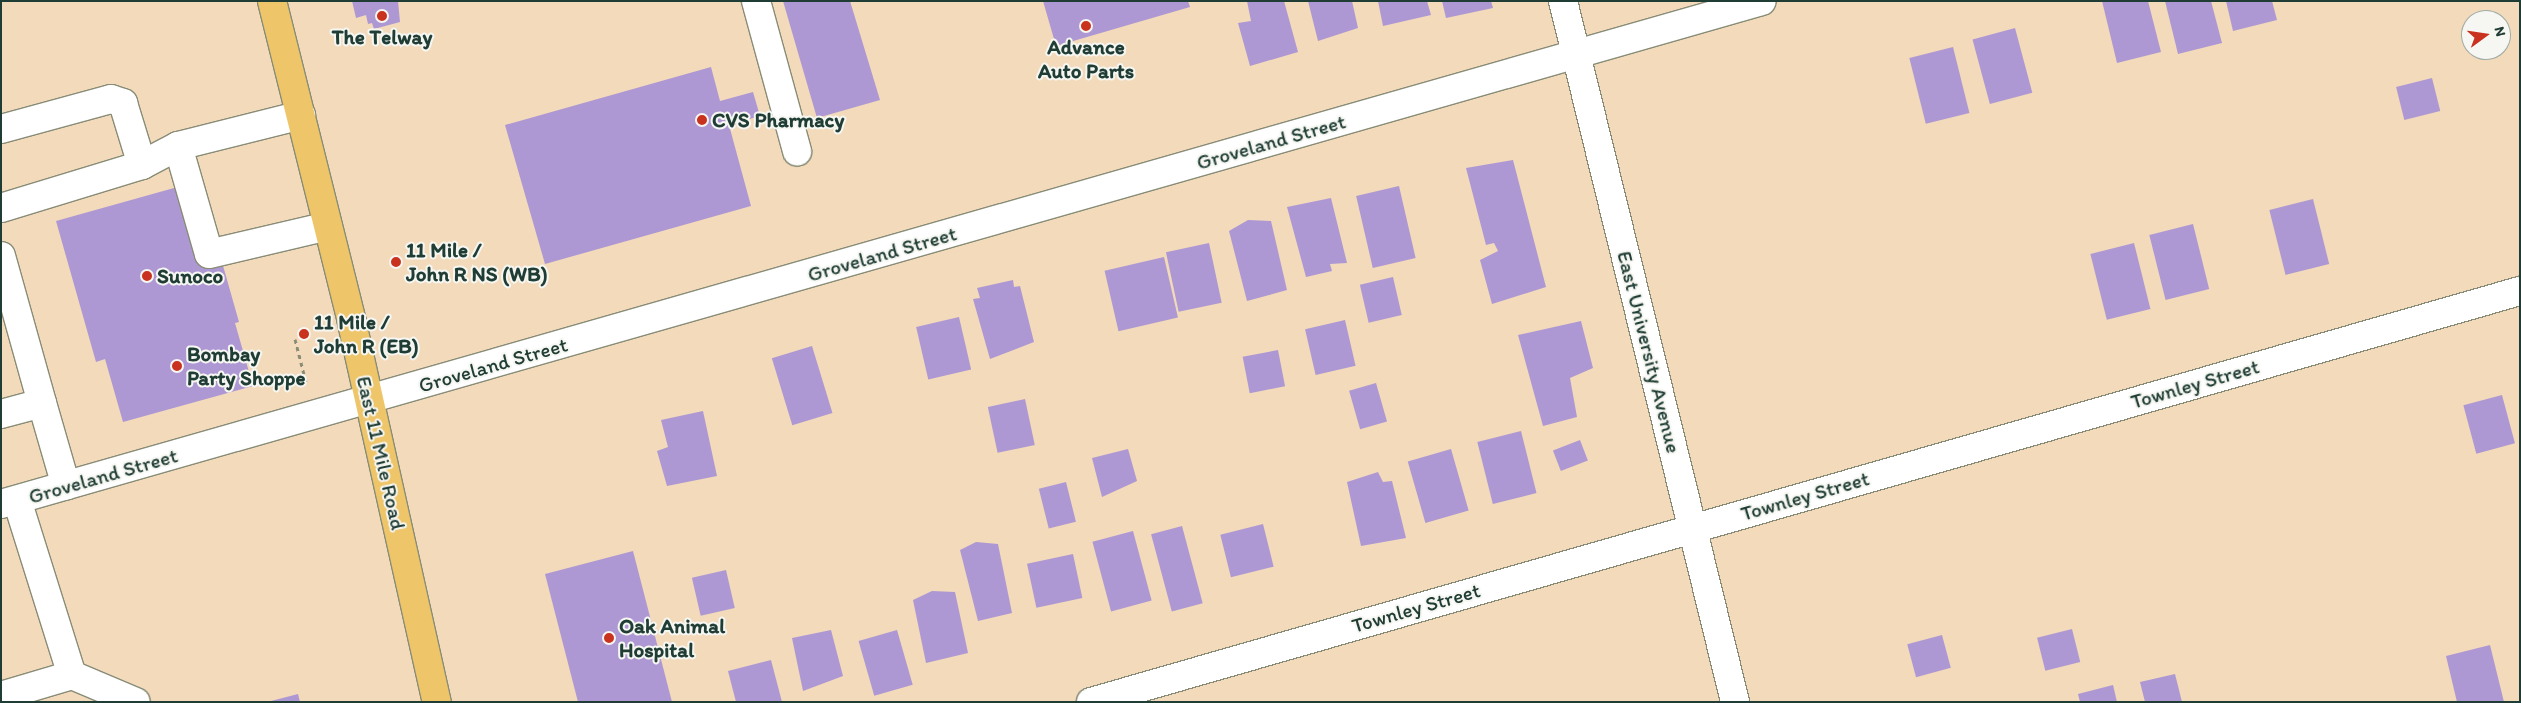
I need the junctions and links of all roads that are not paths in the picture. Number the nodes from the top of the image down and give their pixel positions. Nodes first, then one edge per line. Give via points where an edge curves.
1 (272, 1) edge
2 (756, 1) edge
3 (1563, 1) edge
4 (1762, 1) edge
5 (1576, 55) junction
6 (301, 115) junction
7 (1, 129) edge
8 (178, 146) junction
9 (797, 150) dead end
10 (142, 165) junction
11 (1, 208) edge
12 (328, 226) junction
13 (1, 256) edge
14 (2520, 291) edge
15 (368, 401) junction
16 (42, 403) junction
17 (1, 414) edge
18 (66, 486) junction
19 (9, 502) edge
20 (1693, 528) junction
21 (72, 675) junction
22 (1, 696) edge
23 (136, 702) edge
24 (437, 702) edge
25 (1091, 702) edge
26 (1736, 702) edge

1 - 6 main road, East 11 Mile Road
2 - 9 street
3 - 5 street, East University Avenue
4 - 5 street, Groveland Street
5 - 15 street, Groveland Street
5 - 20 street, East University Avenue
6 - 8 street
6 - 12 main road, East 11 Mile Road
7 - 10 street via 111,99 123,103
8 - 10 street
8 - 12 street via 209,254
10 - 11 street
12 - 15 main road, East 11 Mile Road
13 - 16 street
14 - 20 street, Townley Street
15 - 18 street, Groveland Street
15 - 24 main road, East 11 Mile Road
16 - 17 street
16 - 18 street
18 - 19 street, Groveland Street
19 - 21 street
20 - 25 street, Townley Street
20 - 26 street, East University Avenue
21 - 22 street
21 - 23 street

